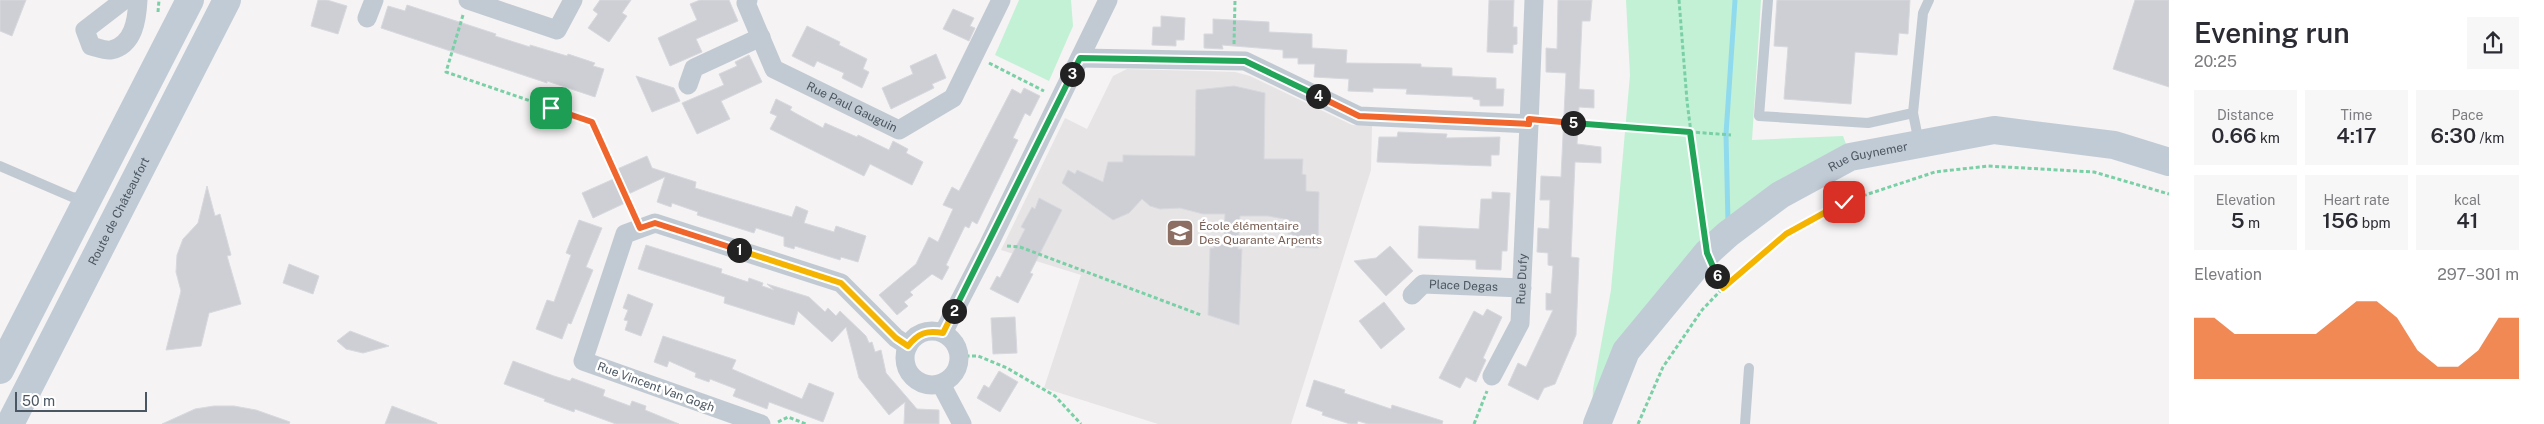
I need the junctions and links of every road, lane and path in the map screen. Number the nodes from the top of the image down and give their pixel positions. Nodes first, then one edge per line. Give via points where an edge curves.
1 (124, 0) edge
2 (138, 0) edge
3 (190, 0) edge
4 (227, 0) edge
5 (374, 0) edge
6 (573, 0) edge
7 (748, 0) edge
8 (1001, 0) edge
9 (1108, 0) edge
10 (1235, 0) edge
11 (1534, 0) edge
12 (1680, 0) edge
13 (1768, 0) edge
14 (1929, 0) edge
15 (466, 4) edge
16 (367, 18) dead end
17 (761, 37) junction
18 (974, 56) junction
19 (1080, 58) junction
20 (1233, 61) junction
21 (688, 85) dead end
22 (1060, 99) junction
23 (1913, 113) junction
24 (1529, 122) junction
25 (1690, 132) junction
26 (1731, 135) dead end
27 (1919, 144) junction
28 (2169, 162) edge
29 (0, 166) edge
30 (2169, 194) edge
31 (87, 200) junction
32 (640, 228) junction
33 (989, 244) junction
34 (1707, 253) junction
35 (1522, 288) junction
36 (1723, 288) junction
37 (1412, 295) dead end
38 (1201, 315) dead end
39 (943, 333) junction
40 (908, 346) junction
41 (960, 356) junction
42 (1749, 368) dead end
43 (0, 370) edge
44 (1492, 376) joint
45 (941, 384) junction
46 (10, 424) edge
47 (761, 424) edge
48 (776, 424) edge
49 (806, 424) edge
50 (962, 424) edge
51 (1080, 424) edge
52 (1474, 424) edge
53 (1596, 424) edge
54 (1638, 424) edge
55 (1745, 424) edge

1 - 2 street via 85,30 91,46 110,50 126,42 137,20
3 - 31 main road
4 - 46 main road, Route de Châteaufort
5 - 16 street
6 - 15 street via 557,30
7 - 17 street, Rue Paul Gauguin via 746,3
8 - 18 street, Rue Paul Gauguin
9 - 19 street
10 - 20 path
11 - 24 street, Rue Dufy
12 - 25 path
13 - 23 lane via 1759,116 1868,123
14 - 23 lane via 1923,13
15 - 32 path via 446,72 592,122
17 - 18 street, Rue Paul Gauguin via 774,69 899,130 953,98
17 - 21 street via 694,68
18 - 22 path
19 - 20 street
19 - 22 street
20 - 24 street via 1245,61 1359,116
22 - 33 street
23 - 27 lane
24 - 25 path
24 - 35 street, Rue Dufy
25 - 26 path
25 - 34 path
27 - 28 main road, Rue Guynemer via 1994,130 2114,145
27 - 34 main road, Rue Guynemer via 1850,157 1780,195
29 - 31 lane via 72,197
30 - 36 path via 2094,172 1988,166 1935,172 1844,202 1786,234
31 - 43 main road
32 - 40 street via 655,223 841,283
32 - 47 street, Rue Vincent Van Gogh via 625,234 583,361
33 - 38 path via 1020,247
33 - 39 street
34 - 36 path
34 - 53 main road, Rue Guynemer via 1626,351
35 - 37 street, Place Degas via 1423,284
35 - 44 street, Rue Dufy via 1520,323
36 - 54 path via 1702,310 1663,367
39 - 40 street via 923,333
39 - 41 street via 951,338
40 - 45 street via 906,361 912,376 930,385
41 - 45 street via 955,373
41 - 51 path via 992,360 1054,396
42 - 55 lane
44 - 52 path
45 - 50 street
48 - 49 path via 788,417

